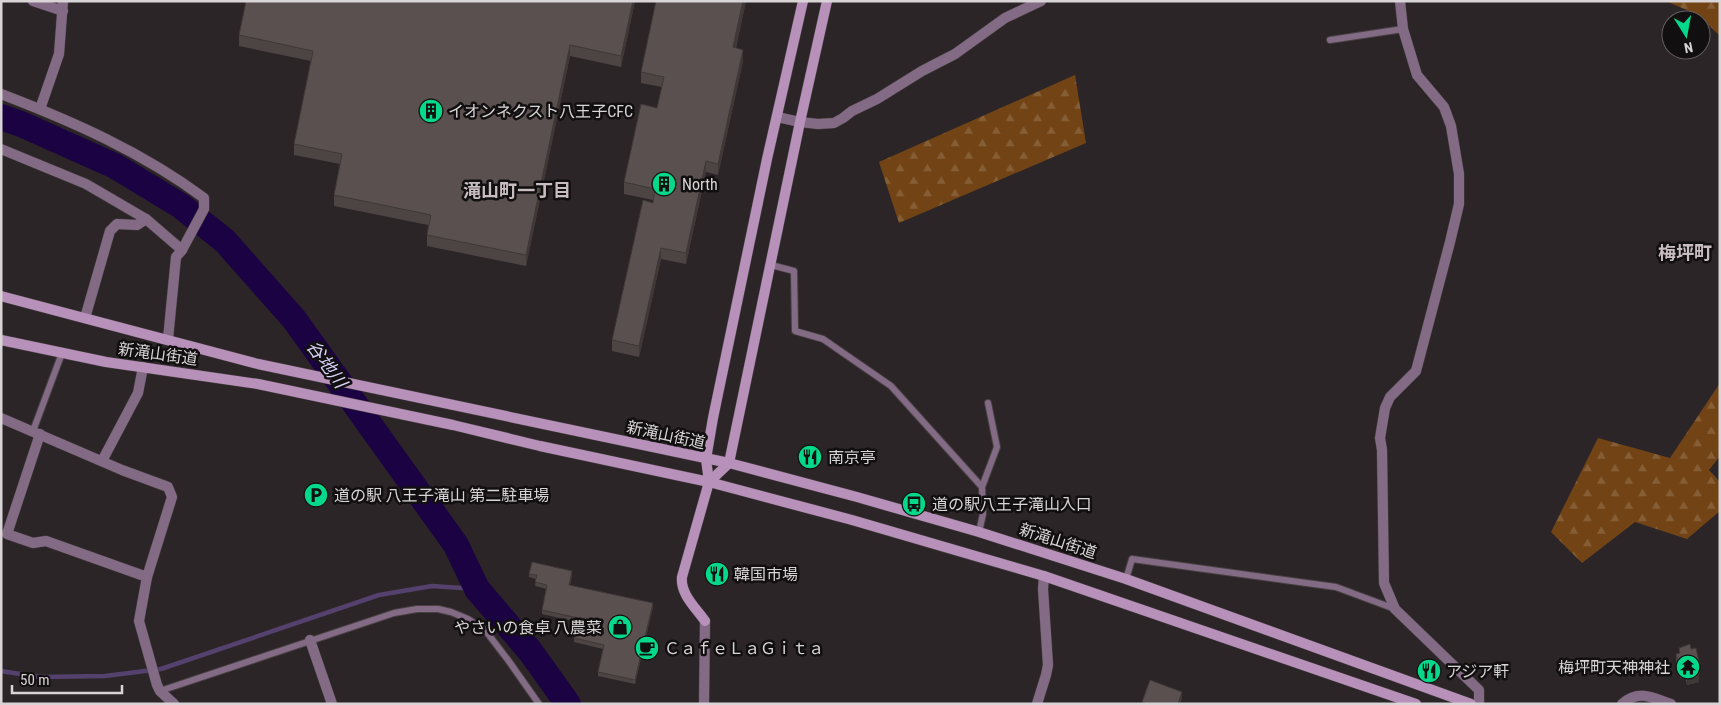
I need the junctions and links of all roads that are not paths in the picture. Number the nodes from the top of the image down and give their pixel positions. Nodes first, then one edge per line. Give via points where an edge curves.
1 (33, 1) edge
2 (803, 1) edge
3 (827, 1) edge
4 (1041, 1) edge
5 (1400, 1) edge
6 (63, 6) edge
7 (1403, 29) junction
8 (1330, 40) dead end
9 (1, 94) edge
10 (40, 109) junction
11 (776, 117) junction
12 (800, 122) junction
13 (1, 149) edge
14 (146, 219) junction
15 (183, 247) junction
16 (771, 265) junction
17 (1, 296) edge
18 (85, 318) junction
19 (1, 340) edge
20 (168, 340) junction
21 (62, 353) junction
22 (143, 367) junction
23 (988, 403) dead end
24 (1, 418) edge
25 (36, 432) junction
26 (706, 459) junction
27 (102, 461) junction
28 (729, 463) junction
29 (709, 482) junction
30 (982, 487) junction
31 (979, 532) junction
32 (1044, 576) junction
33 (148, 577) junction
34 (1126, 579) junction
35 (1395, 609) junction
36 (705, 621) joint
37 (310, 640) junction
38 (158, 688) junction
39 (1391, 699) edge
40 (174, 704) edge
41 (332, 704) edge
42 (539, 704) edge
43 (704, 704) edge
44 (1037, 704) edge
45 (1416, 704) edge
46 (1471, 704) edge
47 (1479, 704) edge
48 (1622, 704) edge
49 (1671, 704) edge

1 - 6 street
2 - 11 main road
3 - 12 main road
4 - 12 street via 1005,18 955,54 834,123
5 - 7 street
6 - 10 street via 59,54
7 - 8 lane
7 - 35 street via 1417,75 1444,107 1451,126 1459,174 1459,204 1416,371 1390,397 1380,438 1384,583
9 - 10 street
10 - 15 street via 87,128 153,163 204,198 204,209
11 - 12 street
11 - 26 main road
12 - 16 main road
13 - 14 street via 86,184
14 - 15 street
14 - 18 street via 137,225 117,224 110,231
15 - 20 street via 176,256
16 - 28 main road
16 - 30 lane via 794,270 795,331 823,339 891,386
17 - 18 main road, 新滝山街道
18 - 20 main road, 新滝山街道
19 - 21 main road, 新滝山街道
20 - 26 main road, 新滝山街道 via 258,364
21 - 22 main road, 新滝山街道
21 - 25 lane
22 - 27 street via 138,393
22 - 29 main road, 新滝山街道 via 258,384
23 - 30 lane via 997,447
24 - 25 street
25 - 27 street
25 - 33 street via 7,534 33,543 46,541
26 - 28 main road, 新滝山街道
26 - 29 main road
27 - 33 street via 168,487 172,497
28 - 29 main road
28 - 31 main road, 新滝山街道
29 - 32 main road via 898,532
29 - 36 main road via 681,584
30 - 31 lane via 983,514
31 - 34 main road, 新滝山街道
32 - 39 main road
32 - 44 street via 1048,665
33 - 38 street via 139,621
34 - 35 lane via 1132,559 1336,587
34 - 46 main road, 新滝山街道
35 - 47 street via 1479,690
36 - 43 street
37 - 38 lane
37 - 41 street
37 - 42 lane via 394,613 417,609 451,612 485,630
38 - 40 street
39 - 45 main road
48 - 49 street via 1633,696 1646,696

